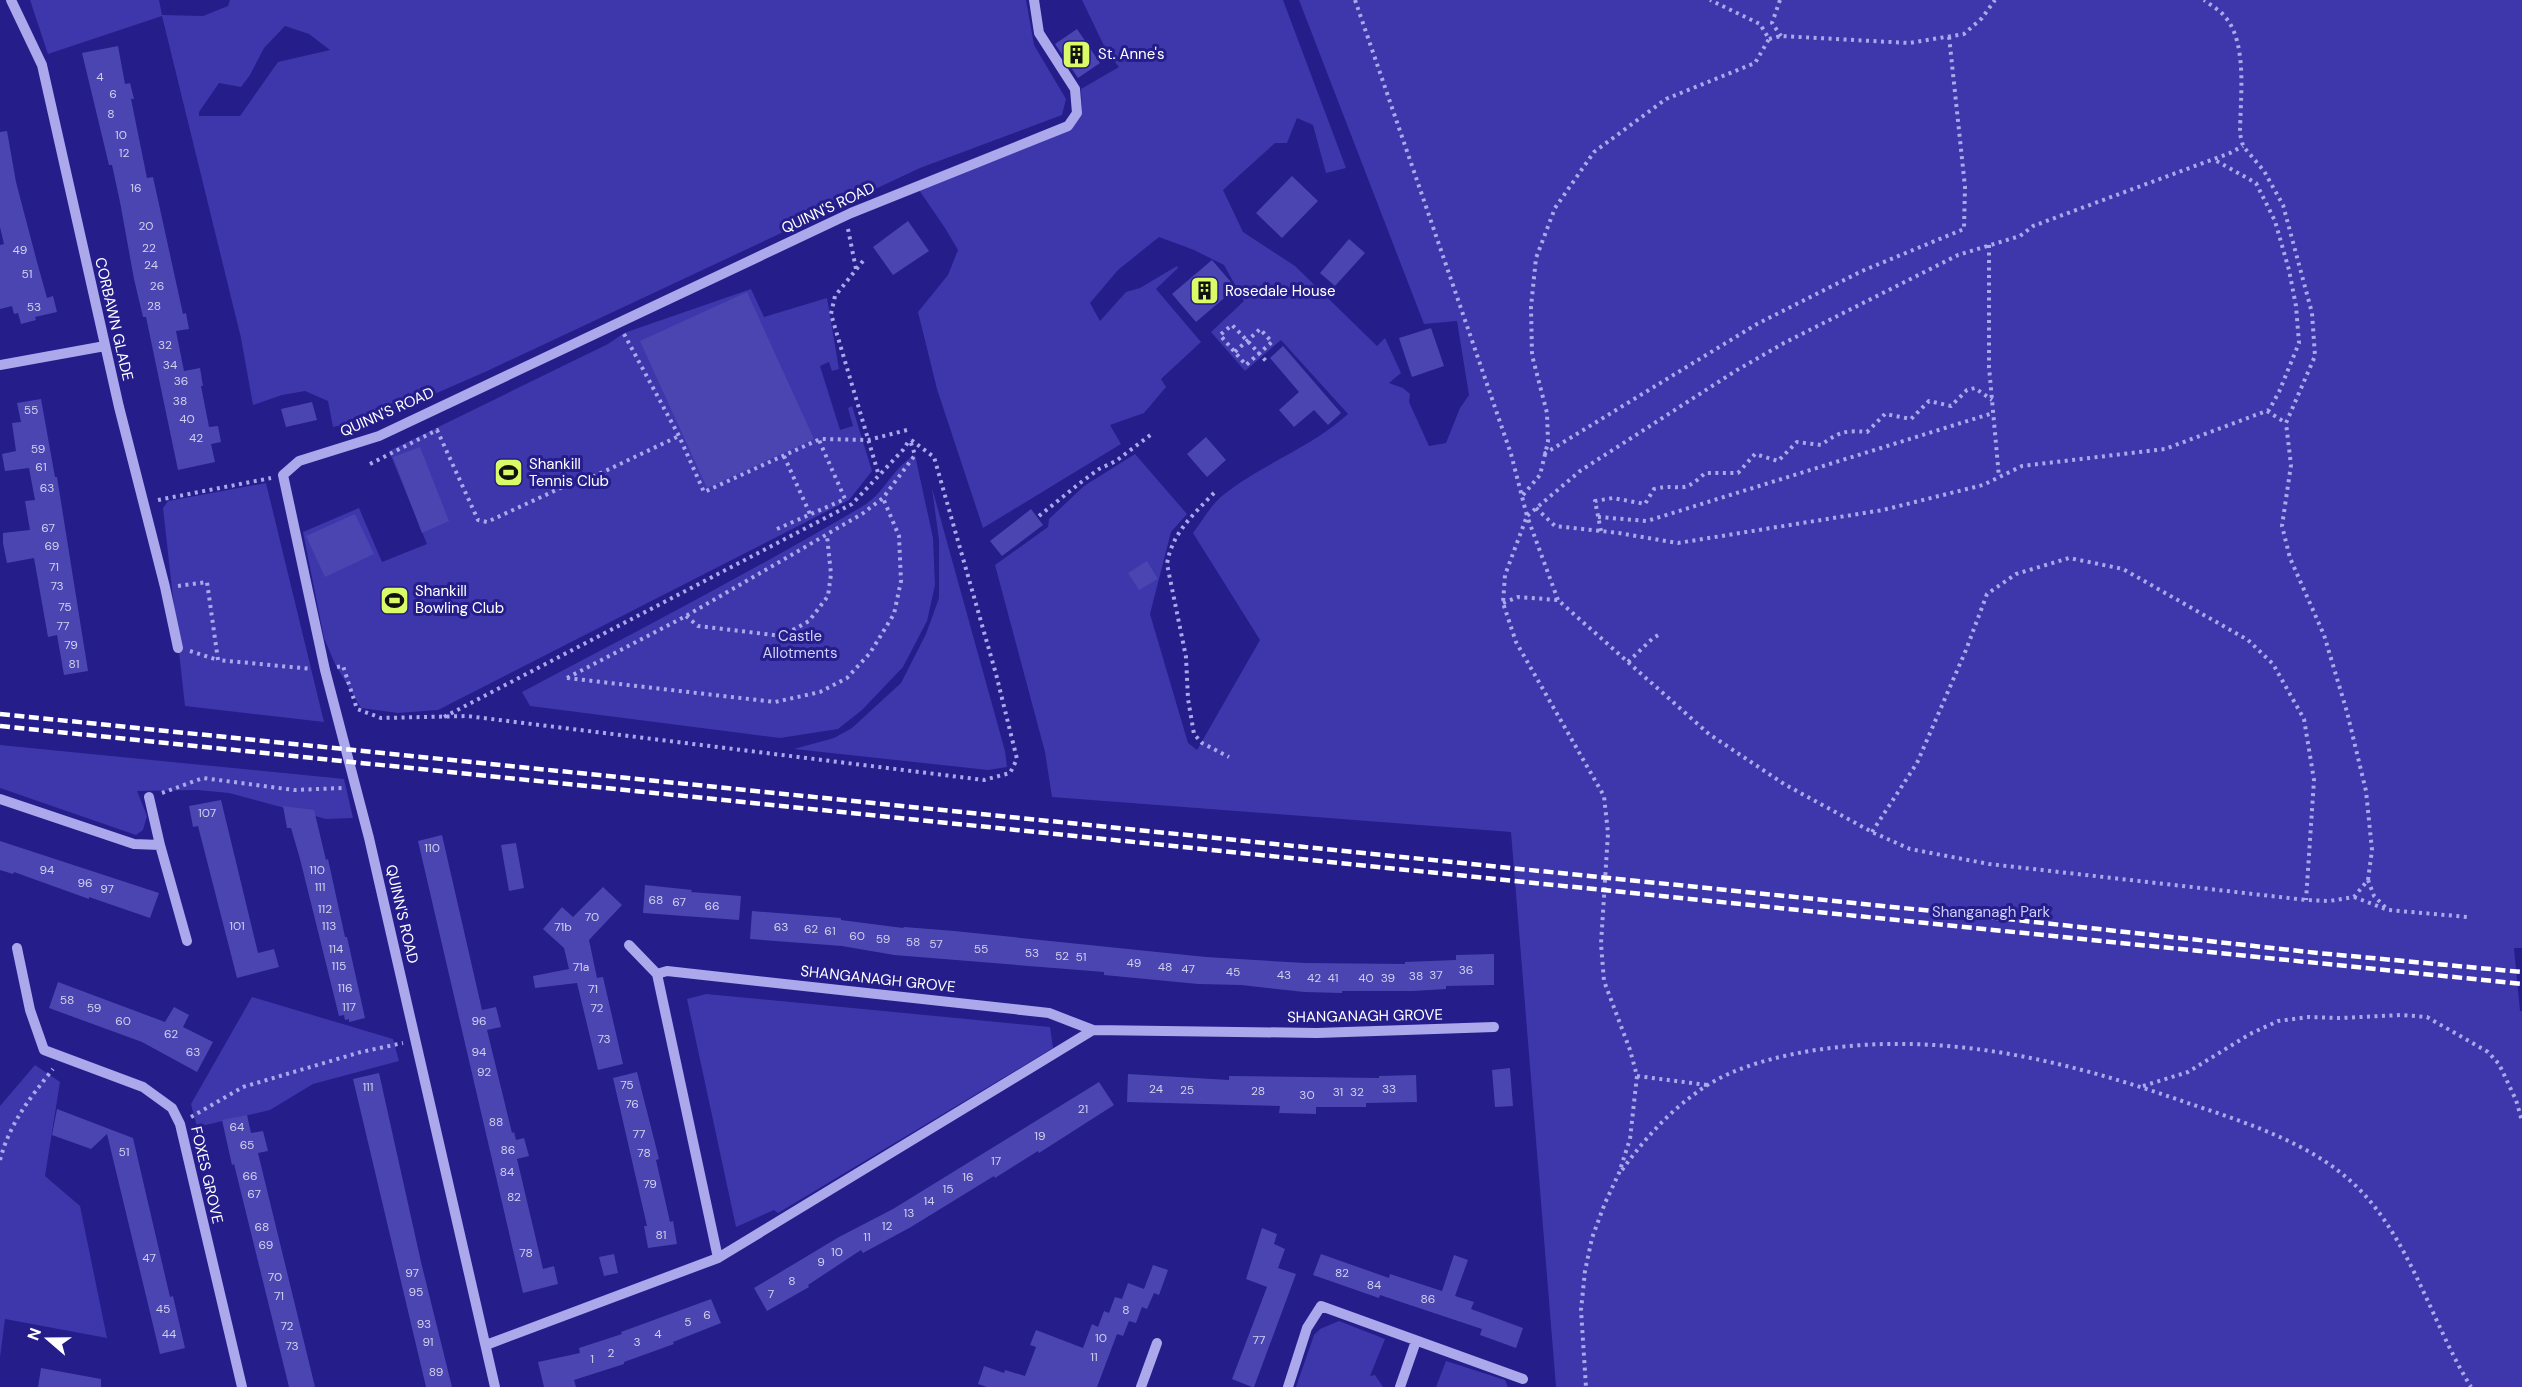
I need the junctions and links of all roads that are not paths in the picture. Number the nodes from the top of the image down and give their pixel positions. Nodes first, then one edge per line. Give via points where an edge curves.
1 (11, 0) edge
2 (1034, 0) edge
3 (105, 346) junction
4 (0, 365) edge
5 (178, 648) road end
6 (149, 797) road end
7 (0, 800) edge
8 (160, 845) junction
9 (187, 941) dead end
10 (629, 945) dead end
11 (17, 948) dead end
12 (657, 974) junction
13 (1494, 1027) dead end
14 (1093, 1030) junction
15 (718, 1258) junction
16 (1416, 1341) junction
17 (1157, 1343) dead end
18 (486, 1345) junction
19 (1523, 1379) dead end
20 (242, 1387) edge
21 (495, 1387) edge
22 (1141, 1387) edge
23 (1288, 1387) edge
24 (1400, 1387) edge

1 - 3 street, CORBAWN GLADE via 42,65
2 - 18 street, QUINN'S ROAD via 1039,33 1075,89 1077,113 1068,126 845,216 379,436 299,461 283,475 325,670
3 - 4 street
3 - 5 street, CORBAWN GLADE
6 - 8 street
7 - 8 street via 134,844
8 - 9 street
10 - 12 street
11 - 20 street, FOXES GROVE via 30,1010 44,1050 143,1087 172,1108 180,1124
12 - 14 street, SHANGANAGH GROVE via 667,971 1050,1013
12 - 15 street
13 - 14 street, SHANGANAGH GROVE via 1317,1033
14 - 15 street
15 - 18 street
16 - 19 street
16 - 23 street via 1321,1306 1307,1328
16 - 24 street
17 - 22 street
18 - 21 street, QUINN'S ROAD

